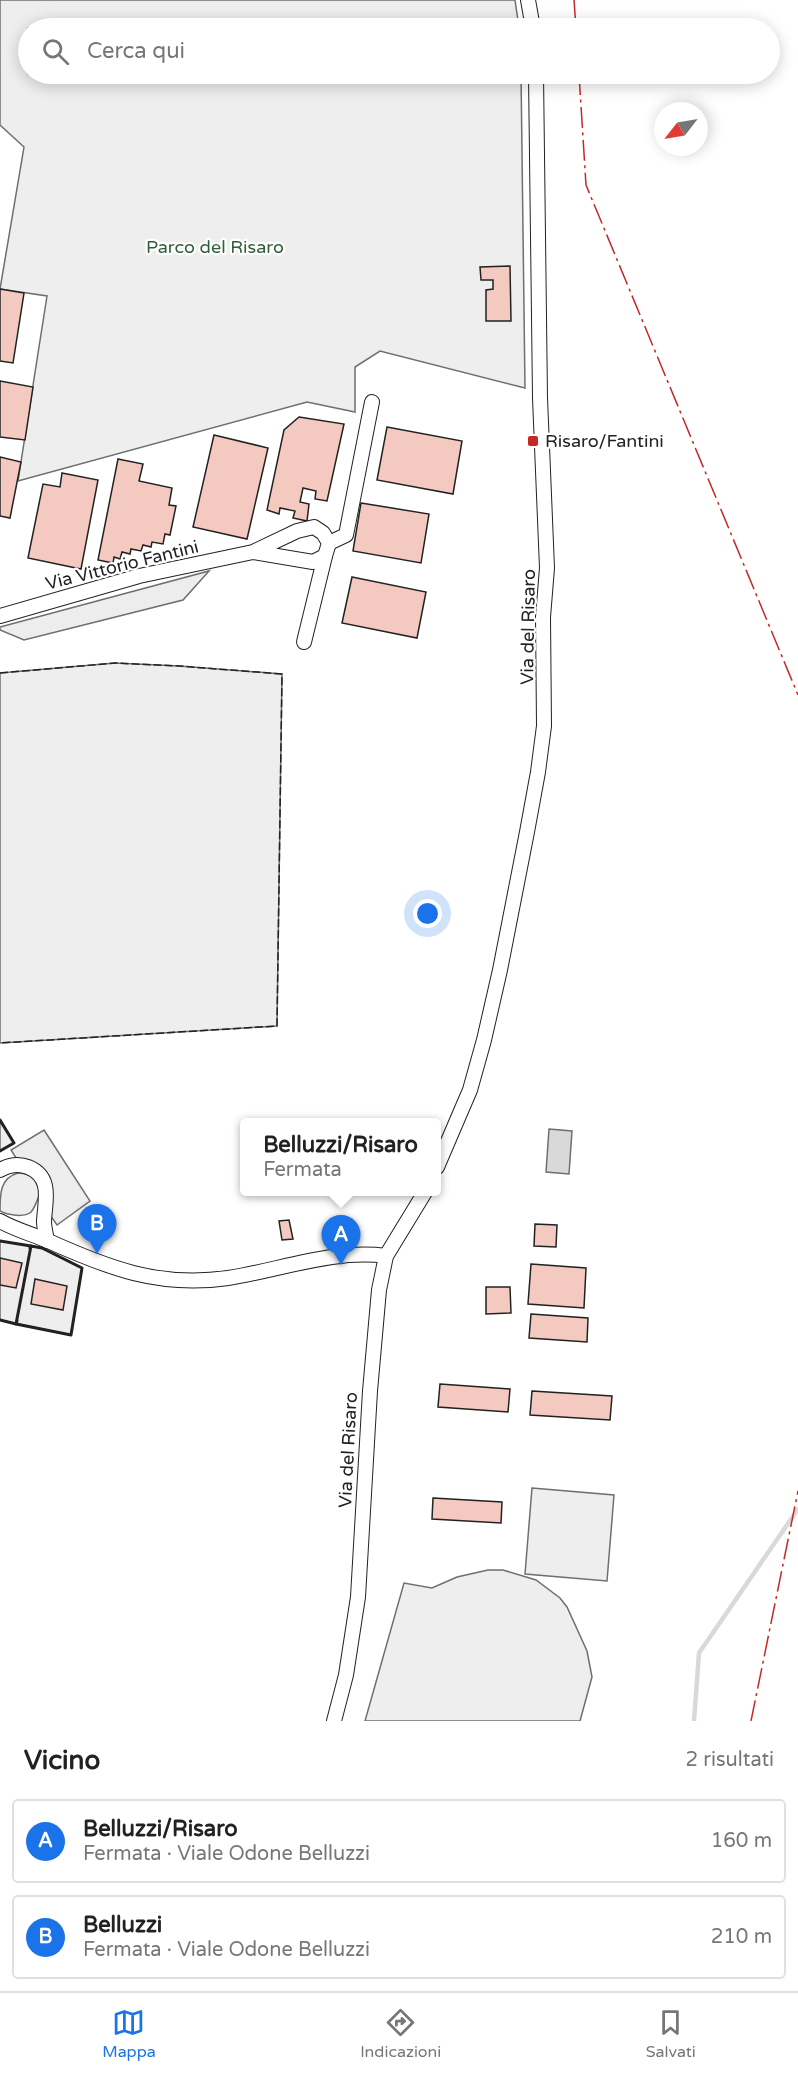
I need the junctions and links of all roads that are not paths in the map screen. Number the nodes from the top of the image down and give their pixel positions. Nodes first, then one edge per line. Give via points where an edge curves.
1 (528, 0) edge
2 (531, 18) edge
3 (536, 84) edge
4 (372, 402) dead end
5 (327, 549) junction
6 (253, 552) junction
7 (0, 616) edge
8 (304, 642) dead end
9 (441, 1158) edge
10 (0, 1170) edge
11 (422, 1196) edge
12 (46, 1204) junction
13 (5, 1223) edge
14 (47, 1240) junction
15 (386, 1256) junction
16 (334, 1721) edge

1 - 2 street
3 - 9 street, Via del Risaro via 540,398 547,568 543,617 544,726 527,832 484,1040 470,1090
4 - 5 street via 346,535
5 - 6 street, Via Vittorio Fantini via 313,562
5 - 6 street, Via Vittorio Fantini via 323,533 314,527
5 - 8 street
6 - 7 street, Via Vittorio Fantini via 139,576
10 - 12 street via 16,1165 34,1170 46,1185
11 - 15 street, Via del Risaro
12 - 13 street via 36,1219 20,1226
12 - 14 street
13 - 14 street
14 - 15 street via 110,1267 186,1281 227,1278 353,1254
15 - 16 street, Via del Risaro via 374,1334 358,1597 346,1675

